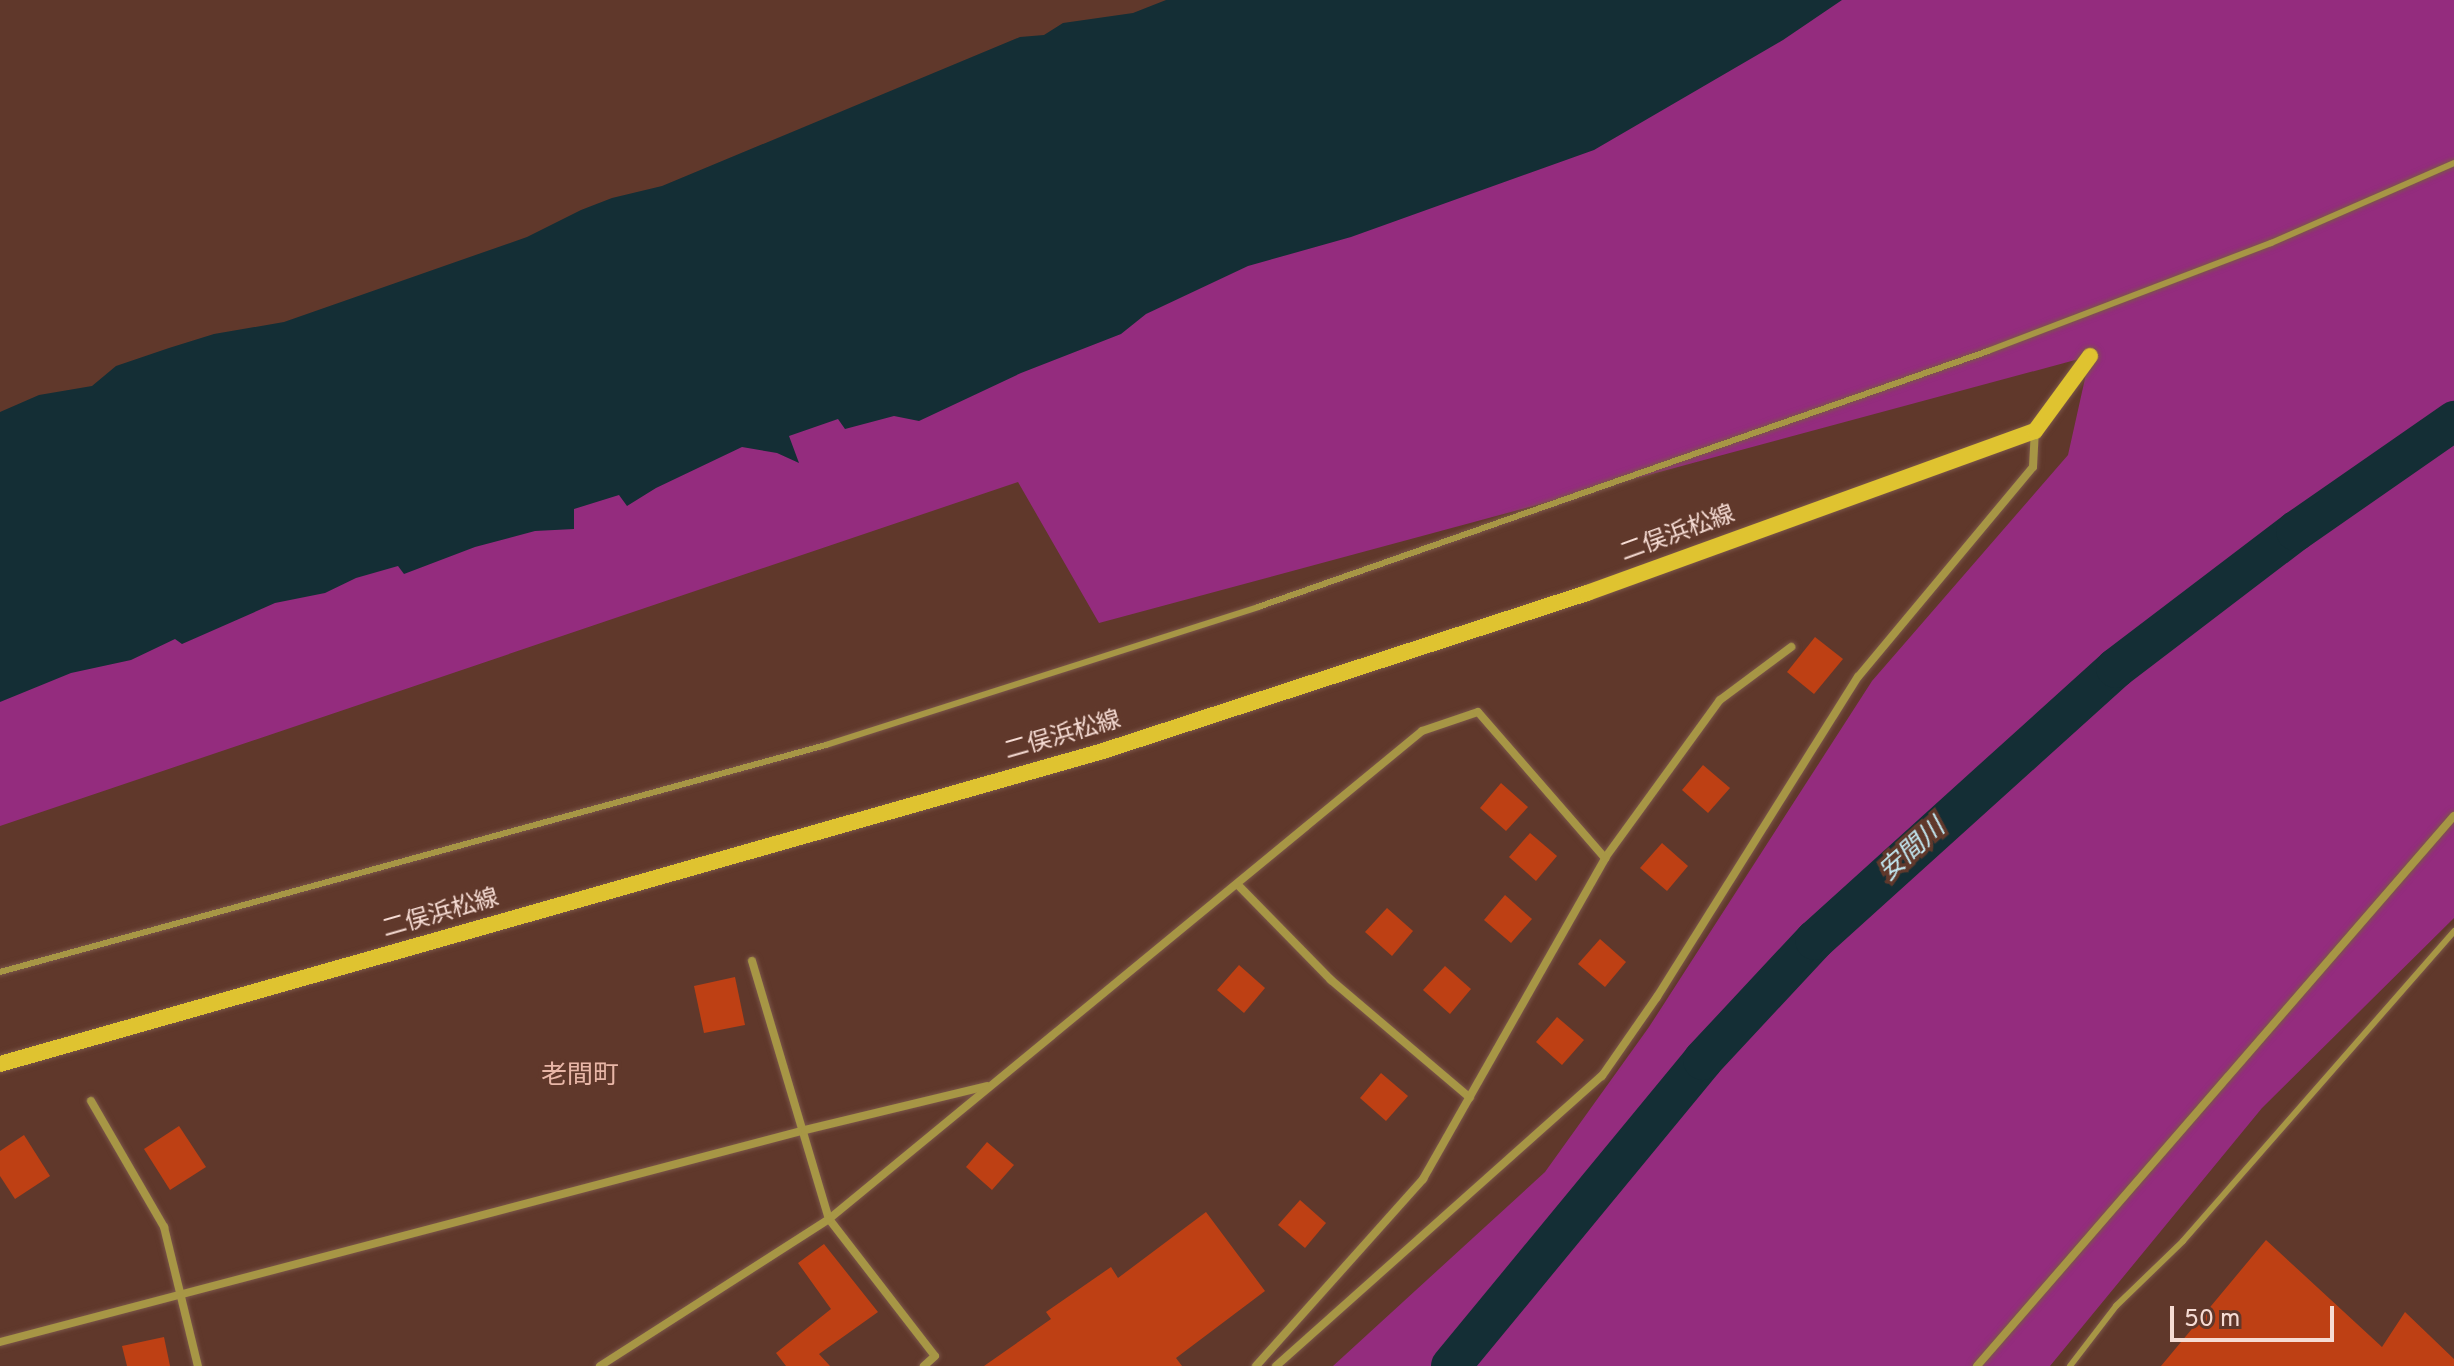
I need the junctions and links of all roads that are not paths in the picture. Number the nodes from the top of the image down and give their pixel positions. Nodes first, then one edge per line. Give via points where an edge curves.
1 (2454, 163) edge
2 (2090, 356) dead end
3 (2035, 431) junction
4 (1791, 647) dead end
5 (2454, 816) edge
6 (1605, 858) junction
7 (1238, 885) junction
8 (2454, 931) edge
9 (752, 961) dead end
10 (0, 972) edge
11 (0, 1064) edge
12 (992, 1085) junction
13 (1470, 1098) junction
14 (91, 1101) dead end
15 (805, 1130) junction
16 (829, 1219) junction
17 (180, 1296) junction
18 (0, 1342) edge
19 (198, 1366) edge
20 (600, 1366) edge
21 (924, 1366) edge
22 (1256, 1366) edge
23 (1276, 1366) edge
24 (1977, 1366) edge
25 (2070, 1366) edge

1 - 10 lane via 2271,243 1988,351 1258,607 826,745
2 - 3 main road
3 - 11 main road, 二俣浜松線 via 1572,598 1118,746
3 - 23 street via 2033,467 1858,677 1602,1076
4 - 6 street via 1720,700
5 - 24 street
6 - 7 street via 1478,712 1422,731
6 - 13 street
7 - 12 street
7 - 13 street via 1331,980
8 - 25 lane via 2183,1241 2116,1306
9 - 15 street
12 - 15 street
12 - 16 street
13 - 22 street via 1423,1179
14 - 17 street via 164,1227
15 - 16 street
15 - 17 street
16 - 20 street
16 - 21 street via 935,1356
17 - 18 street
17 - 19 street

